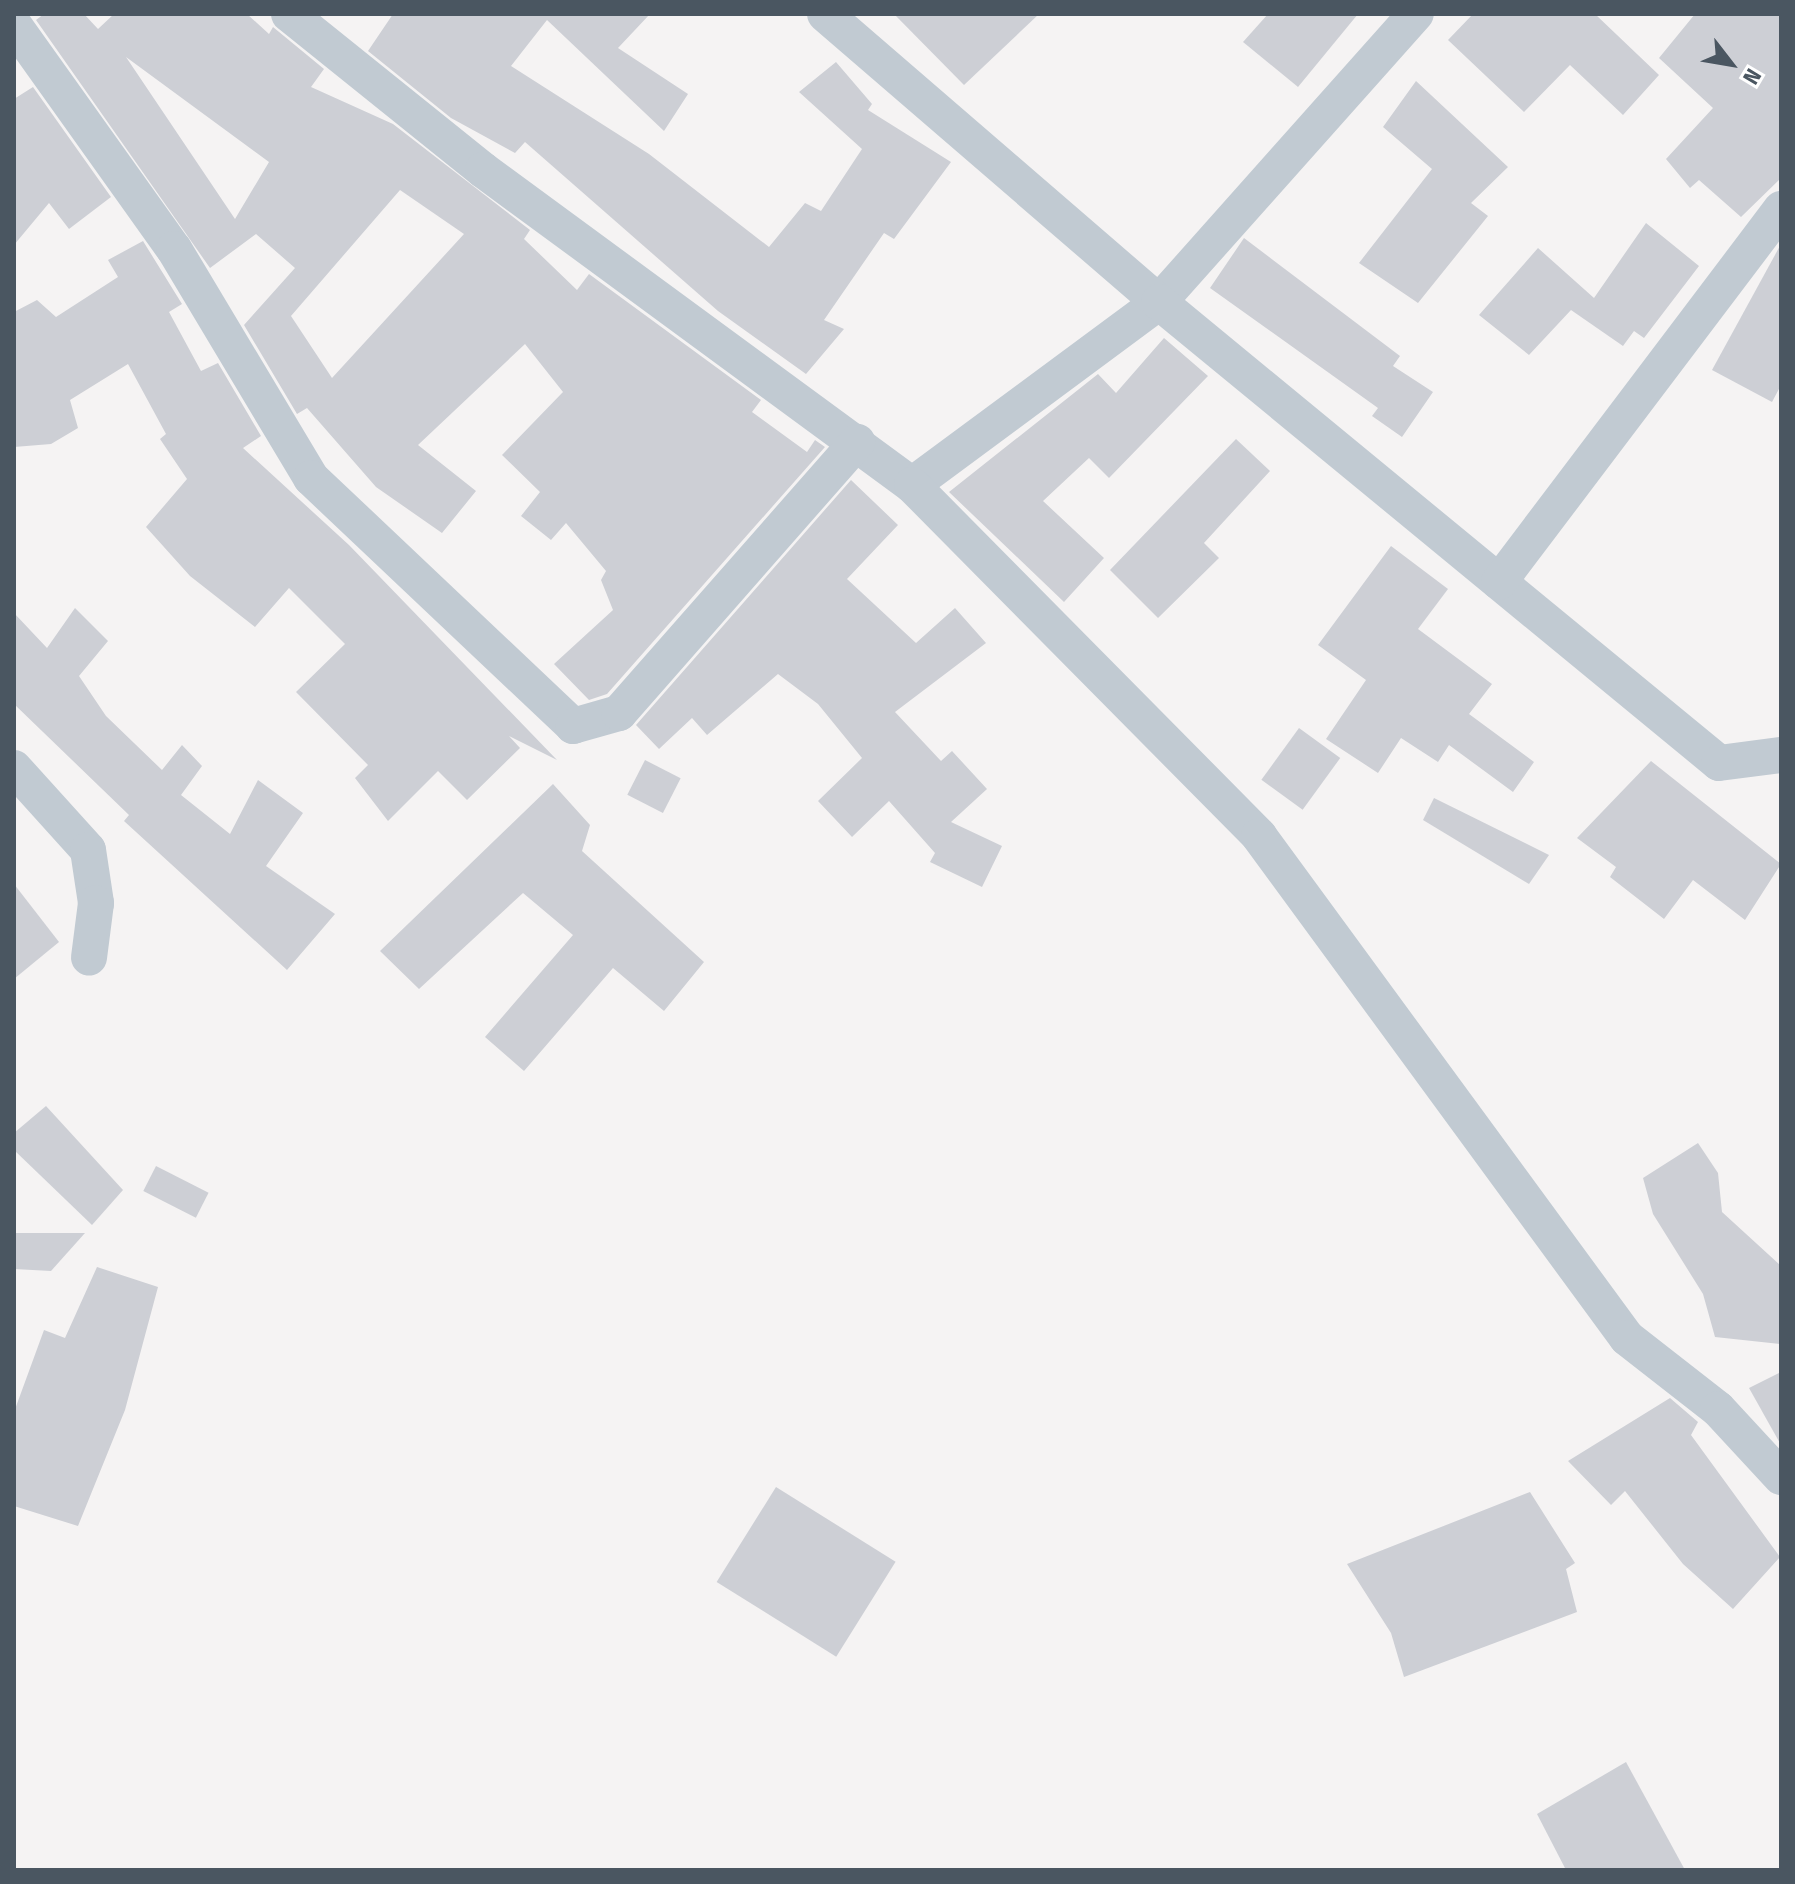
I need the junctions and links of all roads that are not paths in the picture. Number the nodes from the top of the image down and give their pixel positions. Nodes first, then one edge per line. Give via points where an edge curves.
1 (289, 14) edge
2 (825, 14) edge
3 (1416, 14) edge
4 (14, 25) edge
5 (1781, 209) edge
6 (1159, 302) junction
7 (857, 442) junction
8 (912, 485) junction
9 (1499, 582) junction
10 (1781, 755) edge
11 (14, 768) edge
12 (89, 958) dead end
13 (1781, 1477) edge

1 - 7 street via 483,170
2 - 6 street
3 - 6 street
4 - 7 street via 174,249 311,478 573,726 619,713
5 - 9 street
6 - 8 street
6 - 9 street
7 - 8 street
8 - 13 street via 1259,836 1627,1338 1718,1409
9 - 10 street via 1719,763
11 - 12 street via 88,850 96,903

